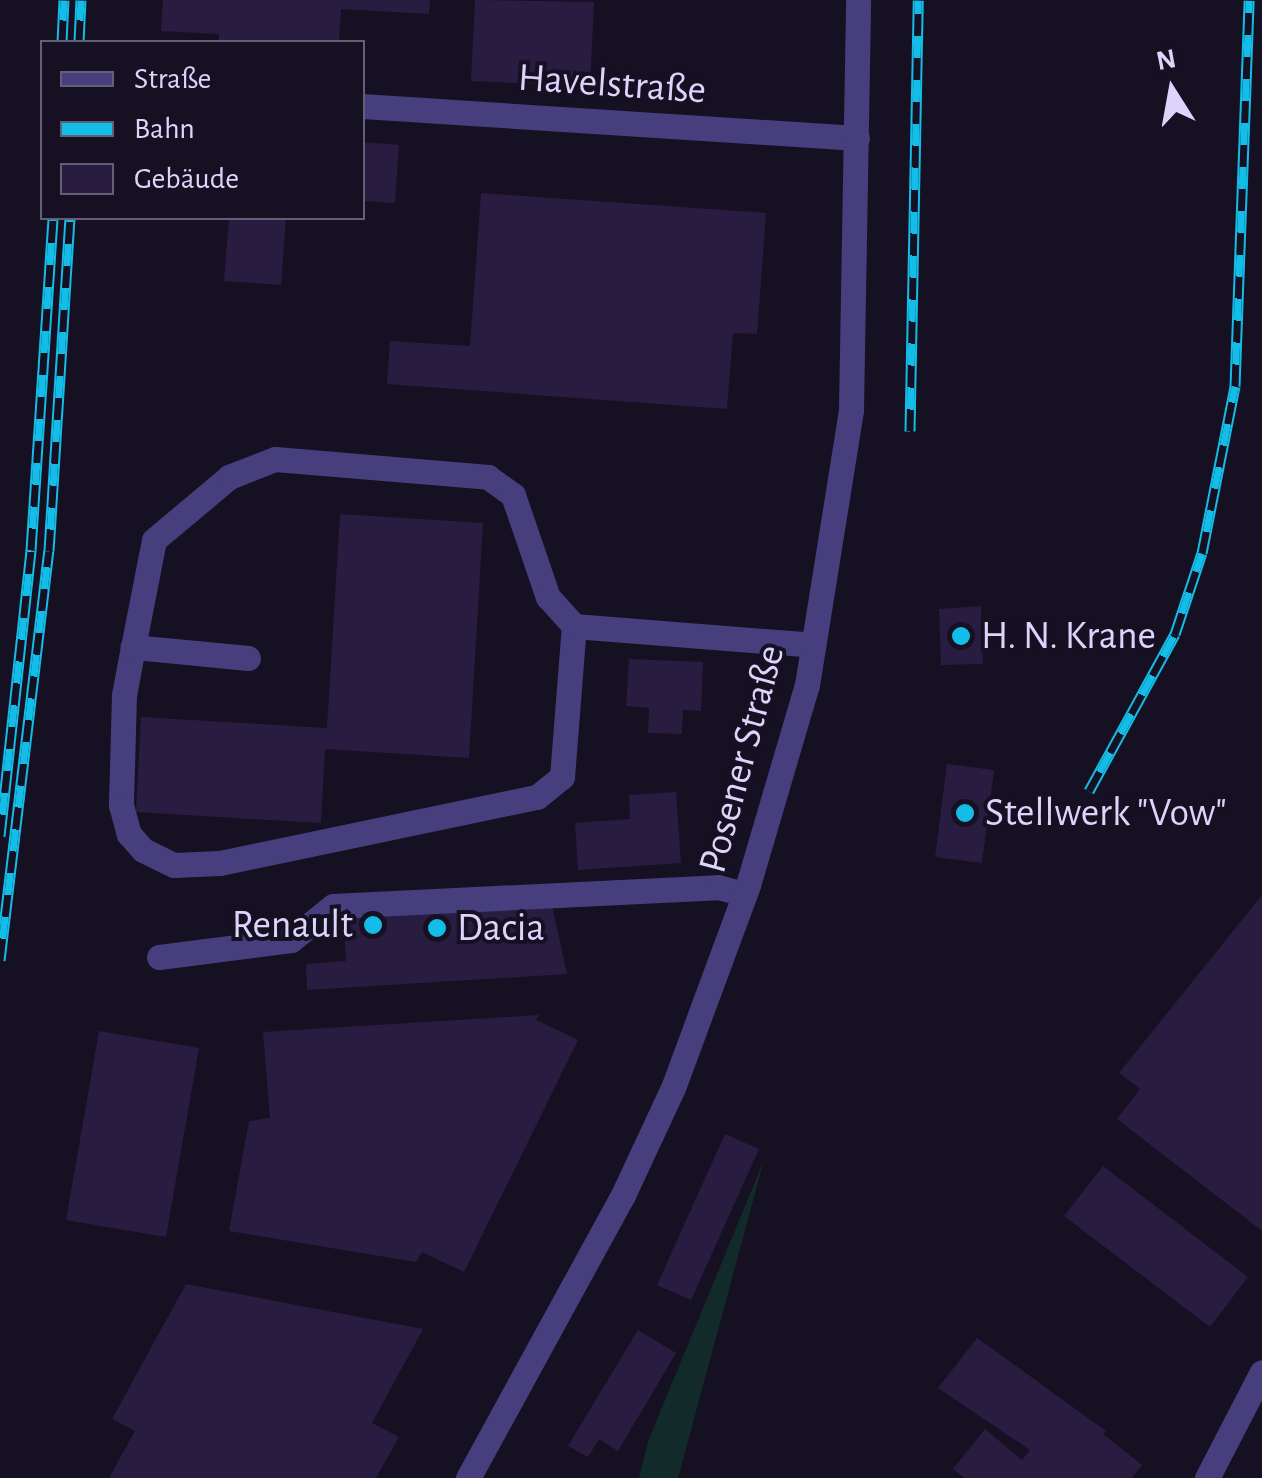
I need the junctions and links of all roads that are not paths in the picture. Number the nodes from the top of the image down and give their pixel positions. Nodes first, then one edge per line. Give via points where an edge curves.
1 (858, 0) edge
2 (365, 106) edge
3 (857, 138) junction
4 (574, 626) junction
5 (813, 645) junction
6 (133, 647) junction
7 (248, 658) dead end
8 (744, 894) junction
9 (159, 957) dead end
10 (1262, 1372) edge
11 (468, 1478) edge
12 (1207, 1478) edge

1 - 3 street, Posener Straße
2 - 3 street, Havelstraße
3 - 5 street, Posener Straße via 851,409
4 - 5 street
4 - 6 street via 548,597 513,496 488,477 275,460 229,477 154,540
4 - 6 street via 562,777 537,797 189,864 143,850 129,834 121,806 124,694
5 - 8 street, Posener Straße
6 - 7 street
8 - 9 street via 718,887 332,906 290,940
8 - 11 street, Posener Straße via 673,1088 623,1195
10 - 12 street

